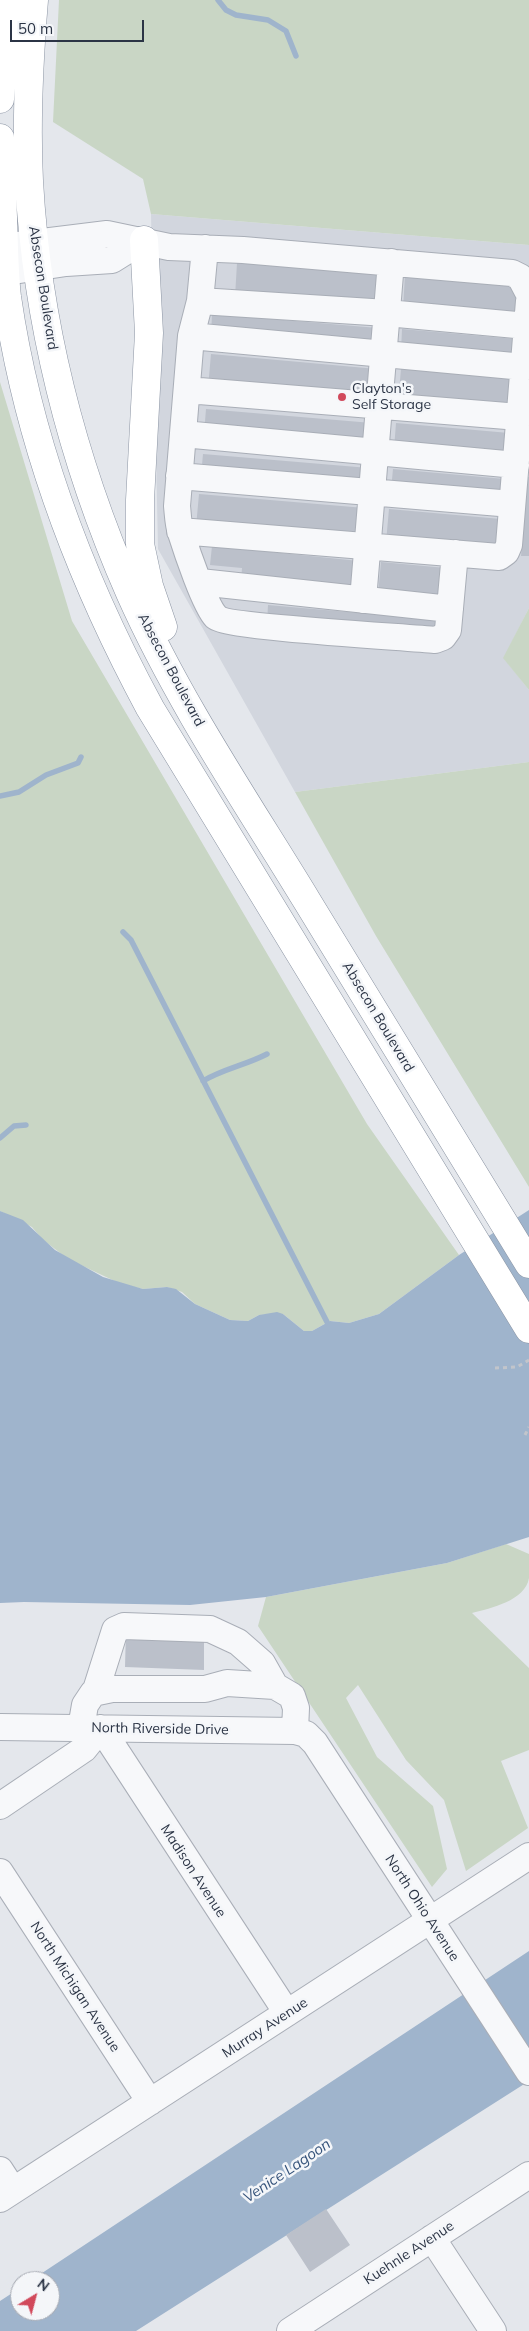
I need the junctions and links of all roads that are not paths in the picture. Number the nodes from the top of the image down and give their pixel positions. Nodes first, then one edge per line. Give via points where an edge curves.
1 (6, 0) edge
2 (34, 0) edge
3 (0, 99) edge
4 (0, 138) edge
5 (144, 240) junction
6 (205, 248) junction
7 (37, 255) junction
8 (2, 259) edge
9 (391, 262) junction
10 (529, 294) edge
11 (529, 300) edge
12 (200, 301) junction
13 (387, 313) junction
14 (527, 326) junction
15 (191, 336) junction
16 (383, 354) junction
17 (524, 367) junction
18 (187, 390) junction
19 (379, 406) junction
20 (519, 417) junction
21 (183, 434) junction
22 (375, 452) junction
23 (516, 465) junction
24 (180, 476) junction
25 (372, 492) junction
26 (512, 504) junction
27 (180, 531) junction
28 (368, 546) junction
29 (455, 553) junction
30 (200, 582) junction
31 (363, 600) junction
32 (450, 609) junction
33 (191, 709) junction
34 (529, 1264) edge
35 (529, 1329) edge
36 (275, 1686) junction
37 (95, 1693) junction
38 (0, 1726) edge
39 (91, 1728) junction
40 (305, 1737) junction
41 (0, 1806) edge
42 (529, 1856) edge
43 (0, 1872) edge
44 (430, 1921) junction
45 (286, 2014) junction
46 (529, 2072) edge
47 (150, 2102) junction
48 (529, 2175) edge
49 (4, 2186) edge
50 (432, 2238) junction
51 (295, 2330) edge
52 (493, 2331) edge

1 - 3 highway
2 - 7 highway, Absecon Boulevard via 28,145
4 - 8 highway
5 - 6 street via 169,247
5 - 7 street via 107,234
5 - 33 highway via 149,334 140,544 149,586
6 - 9 street
6 - 12 street
7 - 8 street
7 - 33 highway, Absecon Boulevard via 56,370 87,480 131,595
8 - 35 highway via 30,408 47,469 69,534 121,654
9 - 10 street via 512,273 520,277
9 - 13 street
11 - 14 street
12 - 13 street
12 - 15 street
13 - 14 street
13 - 16 street
14 - 17 street
15 - 16 street
15 - 18 street
16 - 17 street
16 - 19 street
17 - 20 street
18 - 19 street
18 - 21 street
19 - 20 street
19 - 22 street
20 - 23 street
21 - 22 street
21 - 24 street
22 - 23 street
22 - 25 street
23 - 26 street
24 - 25 street
24 - 27 street via 177,506
25 - 26 street
25 - 28 street
26 - 29 street via 506,552 499,557
27 - 28 street
27 - 30 street
28 - 29 street
28 - 31 street
29 - 32 street
30 - 31 street
30 - 32 street via 217,618 230,623 434,640 443,637 448,630
31 - 32 street
33 - 34 highway, Absecon Boulevard
36 - 37 street via 227,1683 206,1689 112,1689
36 - 37 street via 262,1663 238,1642 210,1629 124,1626 115,1630
36 - 40 street via 292,1696
37 - 39 street via 85,1705
38 - 39 street, North Riverside Drive
39 - 40 street, North Riverside Drive
39 - 41 street via 84,1749
39 - 45 street, Madison Avenue
40 - 44 street, North Ohio Avenue
42 - 44 street, Murray Avenue
43 - 47 street, North Michigan Avenue
44 - 45 street, Murray Avenue
44 - 46 street, North Ohio Avenue
45 - 47 street, Murray Avenue
47 - 49 street, Murray Avenue
48 - 50 street, Kuehnle Avenue
50 - 51 street, Kuehnle Avenue
50 - 52 street

